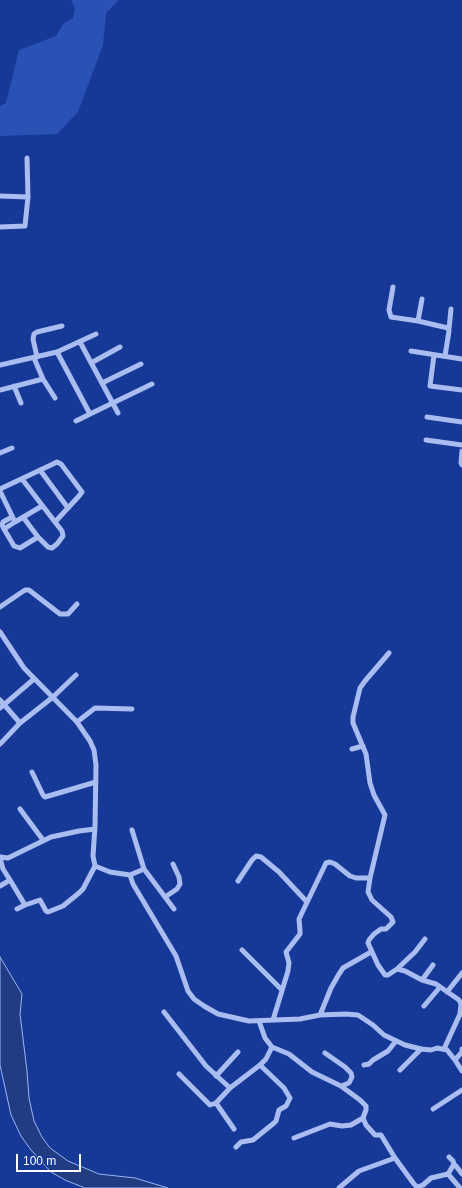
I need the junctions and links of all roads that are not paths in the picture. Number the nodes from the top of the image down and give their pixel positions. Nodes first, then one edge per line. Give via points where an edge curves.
1 (27, 158) dead end
2 (0, 196) edge
3 (28, 197) junction
4 (0, 227) edge
5 (393, 287) dead end
6 (422, 299) dead end
7 (451, 309) dead end
8 (418, 321) junction
9 (62, 326) dead end
10 (449, 329) junction
11 (96, 334) dead end
12 (80, 342) junction
13 (120, 347) dead end
14 (411, 351) dead end
15 (58, 352) junction
16 (434, 355) junction
17 (445, 356) junction
18 (35, 357) junction
19 (462, 359) edge
20 (91, 363) junction
21 (140, 364) dead end
22 (0, 365) edge
23 (44, 379) junction
24 (102, 383) junction
25 (152, 384) dead end
26 (14, 386) junction
27 (0, 390) edge
28 (462, 390) edge
29 (55, 398) dead end
30 (21, 403) dead end
31 (112, 404) junction
32 (90, 414) junction
33 (118, 414) dead end
34 (427, 417) dead end
35 (76, 421) dead end
36 (462, 422) edge
37 (426, 440) dead end
38 (462, 445) edge
39 (12, 448) dead end
40 (462, 451) edge
41 (0, 453) edge
42 (462, 466) edge
43 (40, 470) junction
44 (22, 479) junction
45 (0, 490) edge
46 (42, 506) junction
47 (68, 508) junction
48 (23, 517) junction
49 (14, 519) junction
50 (55, 522) junction
51 (38, 537) junction
52 (77, 604) dead end
53 (0, 607) edge
54 (0, 632) edge
55 (389, 653) dead end
56 (76, 675) dead end
57 (34, 678) junction
58 (53, 697) junction
59 (0, 700) edge
60 (2, 707) edge
61 (132, 709) dead end
62 (77, 722) junction
63 (20, 723) junction
64 (0, 744) edge
65 (363, 746) junction
66 (352, 749) dead end
67 (32, 772) dead end
68 (96, 782) junction
69 (20, 809) dead end
70 (95, 830) junction
71 (132, 830) dead end
72 (43, 840) junction
73 (0, 857) edge
74 (173, 864) dead end
75 (95, 866) junction
76 (144, 869) junction
77 (130, 875) junction
78 (370, 878) junction
79 (10, 880) junction
80 (238, 881) dead end
81 (0, 886) edge
82 (165, 897) junction
83 (307, 902) junction
84 (25, 905) junction
85 (18, 908) dead end
86 (174, 909) dead end
87 (425, 938) dead end
88 (242, 950) dead end
89 (371, 952) junction
90 (433, 965) dead end
91 (397, 969) junction
92 (462, 973) edge
93 (422, 980) junction
94 (440, 987) junction
95 (282, 990) junction
96 (447, 992) junction
97 (462, 1004) edge
98 (424, 1006) dead end
99 (164, 1012) dead end
100 (320, 1015) junction
101 (272, 1020) junction
102 (259, 1021) junction
103 (396, 1041) junction
104 (272, 1047) junction
105 (421, 1049) junction
106 (444, 1049) junction
107 (462, 1049) edge
108 (238, 1052) dead end
109 (324, 1053) dead end
110 (455, 1060) junction
111 (260, 1065) junction
112 (364, 1065) dead end
113 (400, 1070) dead end
114 (462, 1071) edge
115 (179, 1074) dead end
116 (216, 1076) junction
117 (341, 1086) junction
118 (230, 1088) junction
119 (462, 1090) edge
120 (216, 1103) junction
121 (433, 1109) dead end
122 (363, 1118) junction
123 (234, 1129) dead end
124 (294, 1138) dead end
125 (236, 1147) dead end
126 (449, 1157) dead end
127 (395, 1158) junction
128 (456, 1166) dead end
129 (448, 1174) junction
130 (462, 1174) edge
131 (339, 1188) edge
132 (460, 1188) edge

1 - 3 street
2 - 3 street
3 - 4 street via 26,226
5 - 8 street via 389,310 391,317
6 - 8 street
7 - 10 street
8 - 10 street
9 - 18 street via 34,334
10 - 17 street
11 - 12 street
12 - 15 street
12 - 20 street
13 - 20 street
14 - 16 street
15 - 18 street
15 - 32 street
16 - 17 street
16 - 28 street via 430,386
17 - 19 street
18 - 22 street
18 - 23 street
20 - 24 street
21 - 24 street
23 - 26 street
23 - 29 street
24 - 31 street
25 - 31 street
26 - 27 street
26 - 30 street
31 - 32 street
31 - 33 street
32 - 35 street
34 - 36 street
37 - 38 street
39 - 41 street
40 - 42 street
43 - 44 street
43 - 47 street
43 - 47 street via 59,463 79,487 81,494
44 - 45 street
44 - 46 street
45 - 49 street
46 - 48 street
46 - 50 street
47 - 50 street
48 - 49 street
48 - 51 street
49 - 51 street via 3,522 2,525 14,546 22,547
50 - 51 street via 63,537 53,548
52 - 53 street via 68,614 60,614 29,590 24,590
54 - 57 street via 18,661
55 - 65 street via 364,681 358,696 353,723
56 - 58 street
57 - 58 street
57 - 60 street
58 - 62 street
58 - 63 street
59 - 60 street
60 - 63 street
61 - 62 street via 95,708
62 - 68 street via 94,750
63 - 64 street
65 - 66 street
65 - 78 street via 370,783 385,814
67 - 68 street via 46,797
68 - 70 street
69 - 72 street
70 - 72 street via 79,831
70 - 75 street
71 - 76 street
72 - 73 street via 8,858
73 - 79 street via 3,869
74 - 82 street via 180,877 180,884
75 - 77 street via 110,872
75 - 84 street via 83,889 63,906 48,912 40,900
76 - 77 street
76 - 82 street
77 - 102 street via 176,956 188,993 218,1014
78 - 83 street via 350,876 334,864 326,863
78 - 89 street via 369,896 388,913 393,922 388,928 370,937 368,943
79 - 81 street
79 - 84 street
80 - 83 street via 252,860 258,856 279,872
82 - 86 street
83 - 95 street via 299,919 300,934 286,952 288,971
84 - 85 street
87 - 91 street
88 - 95 street
89 - 91 street via 385,975
89 - 100 street via 343,968
90 - 93 street
91 - 93 street
92 - 96 street
93 - 94 street
94 - 96 street
94 - 98 street
95 - 101 street
96 - 97 street
97 - 106 street
99 - 116 street
100 - 101 street
100 - 103 street via 358,1015
101 - 102 street
102 - 104 street
103 - 105 street
103 - 112 street via 388,1051
104 - 111 street
104 - 117 street via 289,1054 312,1072
105 - 106 street
105 - 113 street
106 - 110 street
107 - 110 street
108 - 116 street
109 - 117 street via 351,1073 349,1083
110 - 114 street
111 - 118 street
111 - 125 street via 284,1088 290,1098 286,1106 279,1110 274,1123 253,1140 241,1142
115 - 120 street via 210,1106
116 - 118 street
117 - 122 street via 366,1106
118 - 120 street
119 - 121 street
120 - 123 street
122 - 124 street via 351,1125 330,1124
122 - 127 street via 370,1131 375,1135 381,1135
126 - 129 street via 454,1164
127 - 129 street via 417,1187 431,1178
127 - 131 street via 359,1171
128 - 130 street
129 - 132 street

